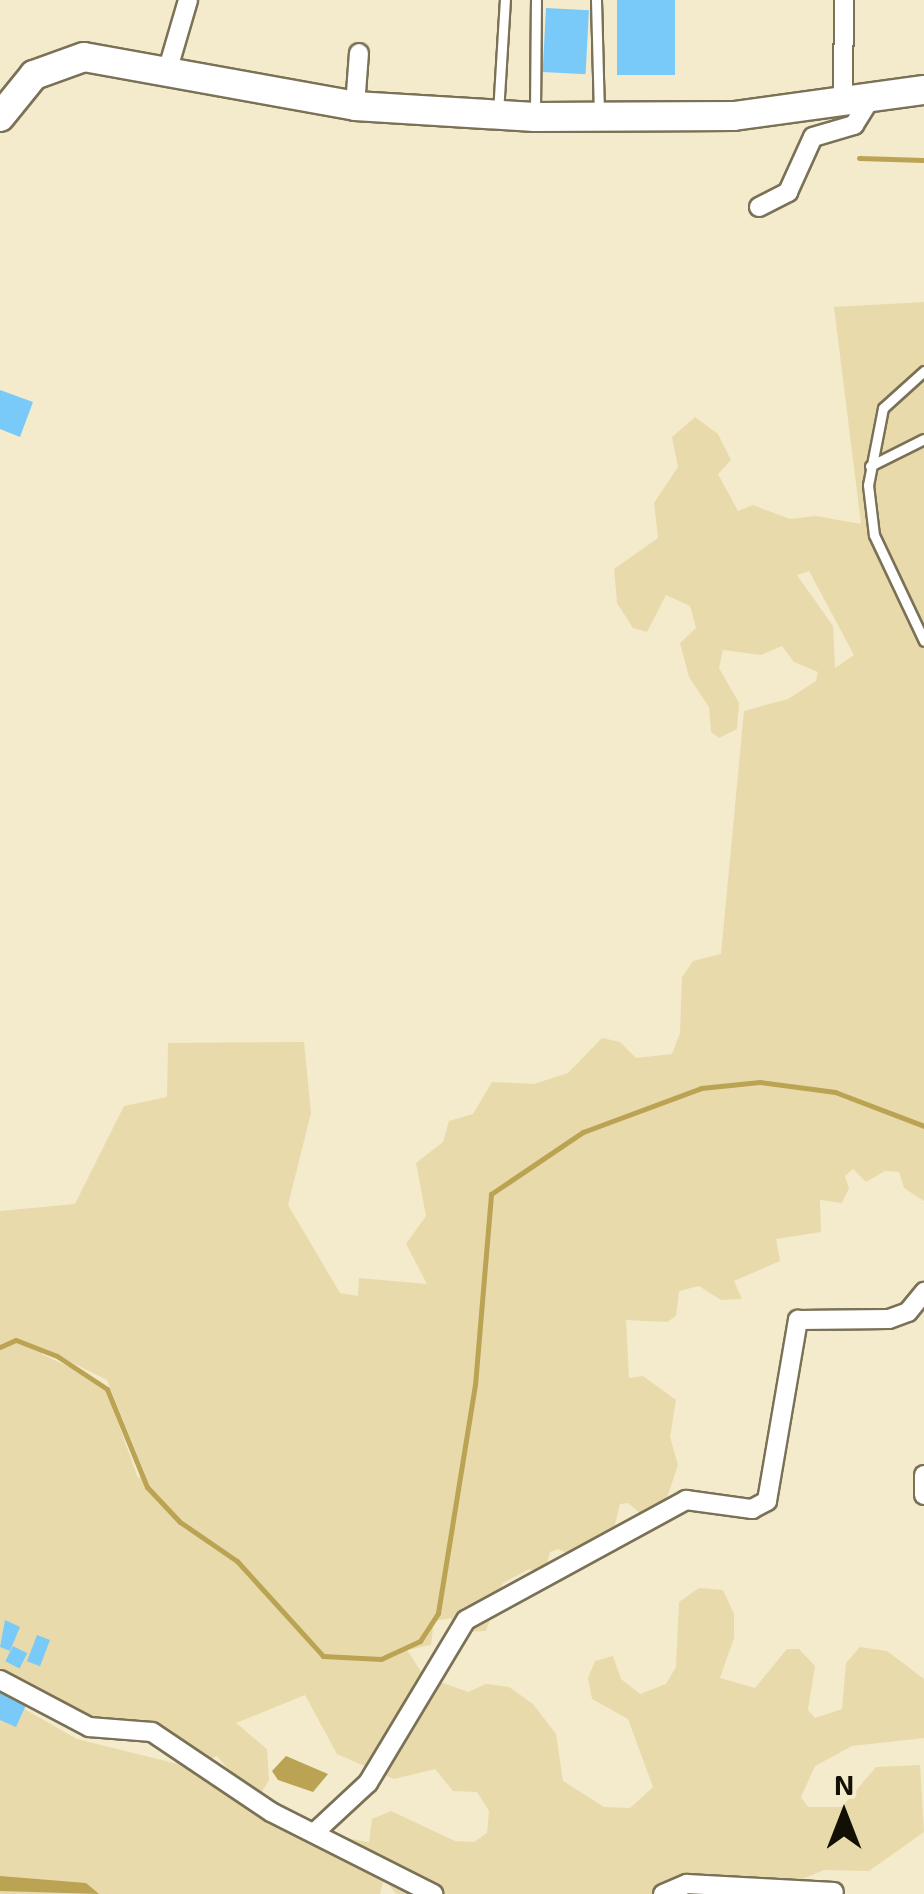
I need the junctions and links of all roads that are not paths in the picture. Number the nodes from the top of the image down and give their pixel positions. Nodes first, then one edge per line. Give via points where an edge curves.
1 (188, 0) edge
2 (505, 0) edge
3 (536, 0) edge
4 (596, 0) edge
5 (844, 0) edge
6 (360, 54) dead end
7 (167, 72) junction
8 (924, 90) edge
9 (856, 103) junction
10 (354, 106) junction
11 (498, 115) junction
12 (0, 117) edge
13 (535, 117) junction
14 (600, 119) junction
15 (759, 208) dead end
16 (924, 371) edge
17 (924, 438) edge
18 (870, 466) junction
19 (924, 641) edge
20 (922, 1304) edge
21 (924, 1474) edge
22 (924, 1496) edge
23 (0, 1680) edge
24 (314, 1833) junction
25 (834, 1892) edge
26 (433, 1894) edge
27 (664, 1894) edge

1 - 7 street
2 - 11 lane
3 - 13 lane
4 - 14 lane
5 - 9 street
6 - 10 street
7 - 10 highway
7 - 12 highway via 68,59 34,76
8 - 9 highway
9 - 14 highway
9 - 15 street via 854,124 814,137 788,192
10 - 11 highway
11 - 13 highway
13 - 14 highway
16 - 18 lane via 882,408
17 - 18 lane
18 - 19 lane via 874,535
20 - 24 street via 889,1319 798,1320 766,1501 752,1508 686,1500 466,1620 368,1783
21 - 22 street
23 - 24 street via 89,1726 152,1732
24 - 26 street
25 - 27 street via 687,1884

